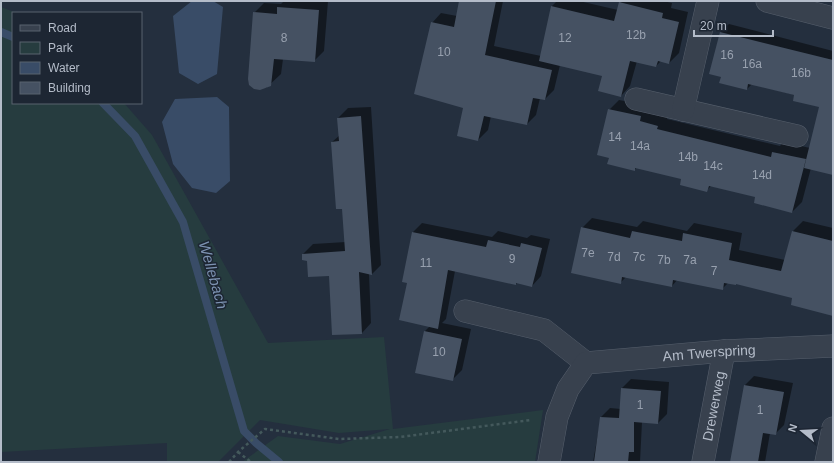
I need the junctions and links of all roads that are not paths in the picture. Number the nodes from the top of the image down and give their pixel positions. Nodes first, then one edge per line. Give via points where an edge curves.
1 (708, 1) edge
2 (767, 1) edge
3 (833, 18) edge
4 (636, 99) dead end
5 (683, 110) junction
6 (797, 136) dead end
7 (465, 311) dead end
8 (833, 346) edge
9 (724, 350) junction
10 (586, 363) junction
11 (833, 428) edge
12 (549, 462) edge
13 (703, 462) edge
14 (826, 462) edge

1 - 5 street
2 - 3 street
4 - 5 street
5 - 6 street
7 - 10 street via 544,330
8 - 9 street, Am Twerspring
9 - 10 street, Am Twerspring
9 - 13 street, Drewerweg
10 - 12 street via 568,389 557,417
11 - 14 street

